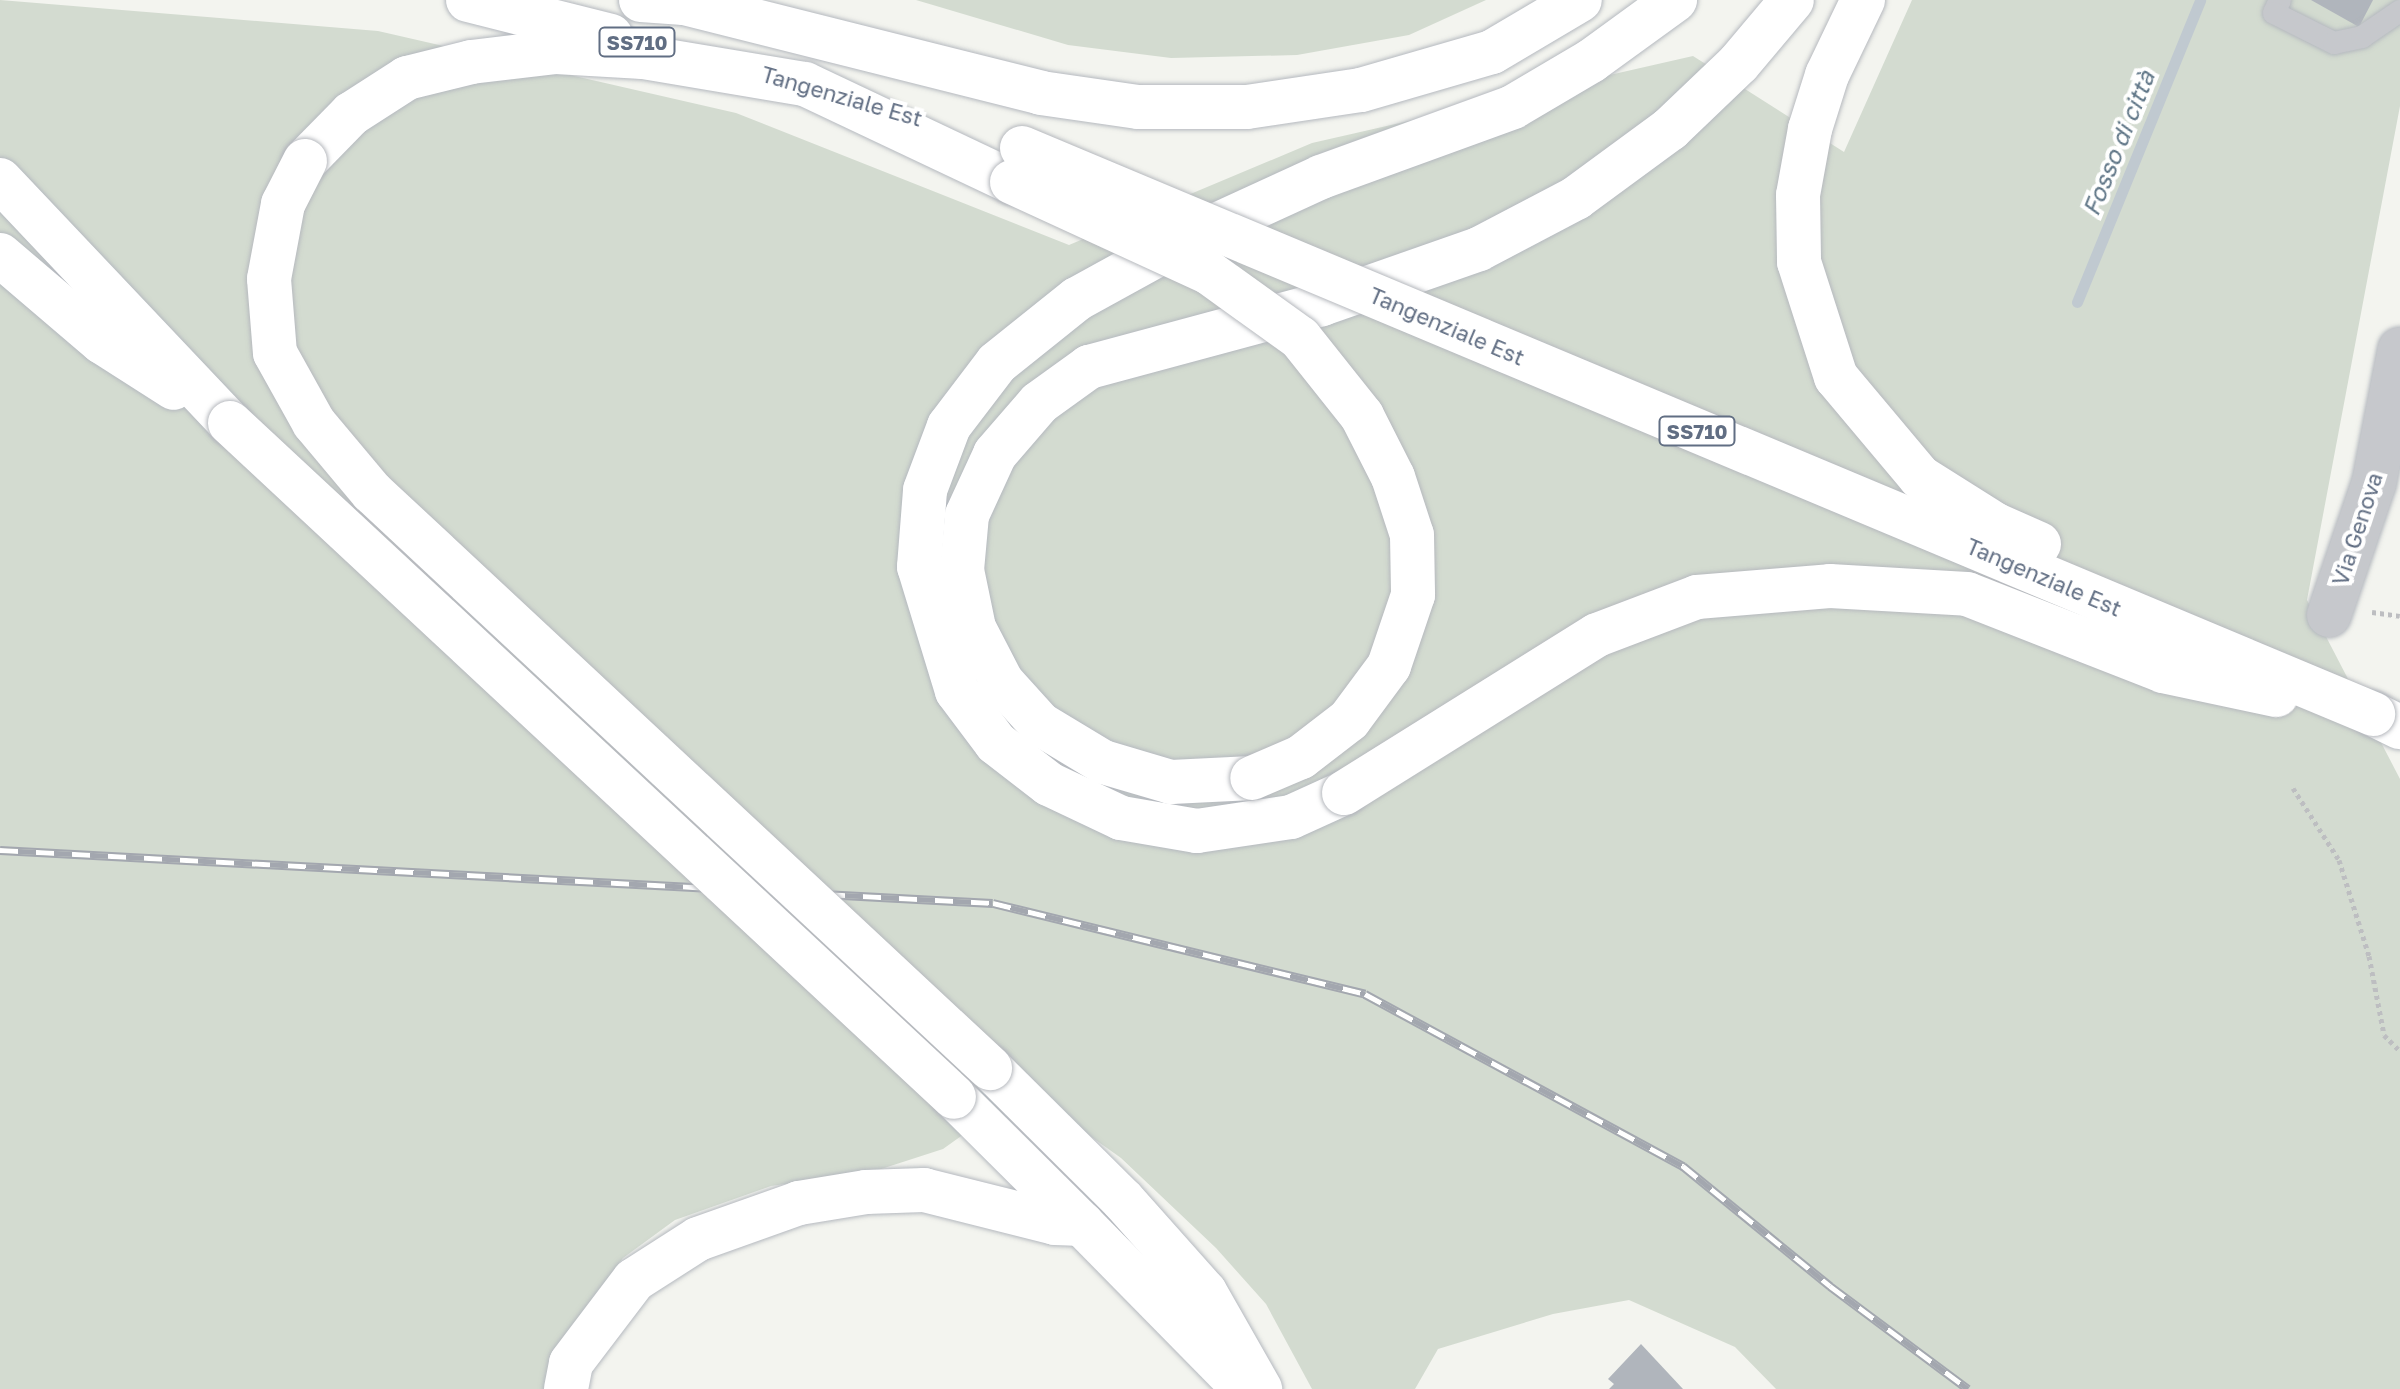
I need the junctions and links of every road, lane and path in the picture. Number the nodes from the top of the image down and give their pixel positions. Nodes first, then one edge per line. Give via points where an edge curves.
1 (468, 0) edge
2 (641, 0) edge
3 (1580, 0) edge
4 (1675, 0) edge
5 (1792, 0) edge
6 (1863, 0) edge
7 (2280, 0) edge
8 (2400, 11) edge
9 (805, 84) junction
10 (1017, 165) junction
11 (0, 180) edge
12 (0, 255) edge
13 (2400, 349) edge
14 (230, 423) junction
15 (2329, 615) dead end
16 (2386, 721) edge
17 (2293, 788) dead end
18 (2400, 1051) edge
19 (1082, 1224) junction
20 (566, 1389) edge
21 (1244, 1389) edge
22 (1260, 1389) edge

1 - 9 main road, Tangenziale Est / SS710
2 - 3 main road via 684,3 1041,93 1138,107 1247,107 1361,90 1492,52
4 - 16 main road, bridge via 1591,61 1513,107 1321,177 1188,238 1077,299 997,363 949,426 925,490 919,567 957,691 996,743 1049,784 1121,818 1197,831 1291,817 1344,793 1597,635 1697,597 1830,586 1967,594 2163,671
5 - 10 main road, bridge via 1739,63 1670,129 1576,198 1479,249 1322,304 1275,316 1260,320 1213,331 1151,347 1089,367 1039,403 995,454 967,515 962,570 974,628 1002,682 1040,724 1103,762 1171,782 1252,778 1301,757 1349,720 1389,666 1413,595 1412,535 1393,477 1362,416 1300,338 1277,322 1265,313 1231,288 1208,272
6 - 16 main road, bridge via 1827,75 1798,195 1799,262 1836,377 1920,477 1996,525 2189,611
7 - 8 lane via 2274,13 2334,43 2362,37
9 - 10 main road, Tangenziale Est / SS710
9 - 22 main road, bridge via 643,57 556,52 471,62 407,78 351,114 305,161 283,204 269,279 275,353 314,423 372,492 990,1068 1122,1199 1205,1292
10 - 16 main road, Tangenziale Est / SS710, bridge
11 - 14 main road
12 - 14 main road via 102,342
13 - 15 street, Via Genova via 2374,483
14 - 19 main road, bridge via 954,1097
17 - 18 path via 2339,860 2369,956 2384,1035
19 - 20 main road via 1055,1223 924,1190 866,1192 799,1203 698,1239 634,1280 571,1363
19 - 21 main road

